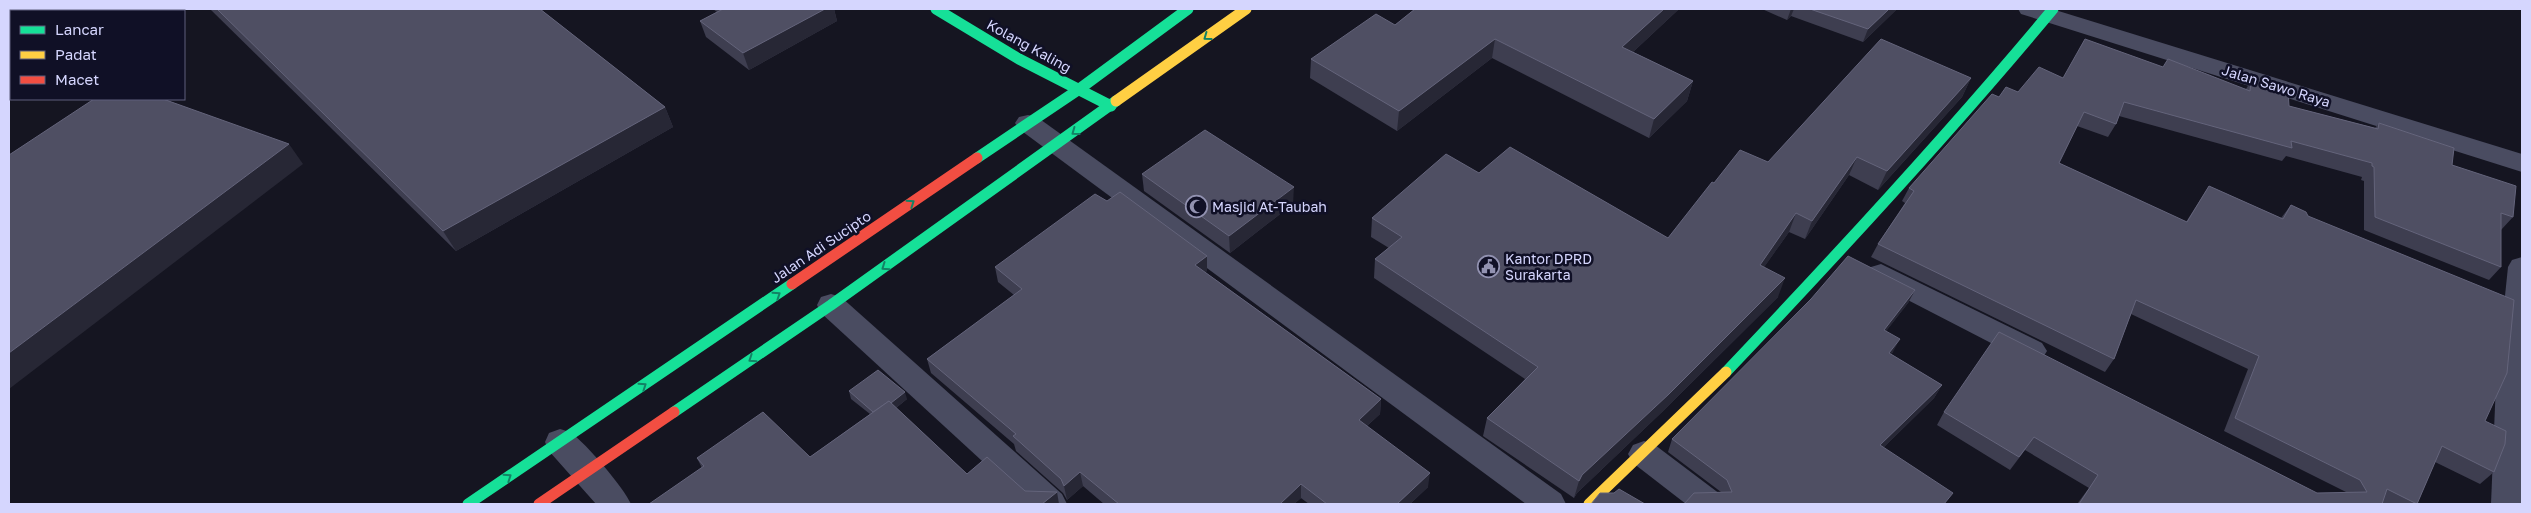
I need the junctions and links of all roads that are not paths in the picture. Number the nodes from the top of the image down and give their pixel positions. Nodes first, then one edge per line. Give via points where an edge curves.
1 (936, 9) edge
2 (1188, 9) edge
3 (1246, 9) edge
4 (2043, 11) edge
5 (1078, 90) junction
6 (1110, 106) junction
7 (1028, 124) junction
8 (1058, 144) junction
9 (2522, 163) edge
10 (1840, 253) junction
11 (2522, 267) edge
12 (2490, 295) edge
13 (831, 305) junction
14 (2518, 306) junction
15 (2052, 361) edge
16 (2517, 384) edge
17 (560, 442) junction
18 (1644, 454) junction
19 (588, 471) junction
20 (468, 504) edge
21 (539, 504) edge
22 (615, 504) edge
23 (1051, 504) edge
24 (1550, 504) edge
25 (1589, 504) edge
26 (1709, 504) edge
27 (2506, 504) edge

1 - 5 main road, Kolang Kaling
2 - 5 main road, Jalan Adi Sucipto
3 -> 6 main road
4 - 9 street, Jalan Sawo Raya
4 - 10 main road via 1985,90
5 - 6 main road, Kolang Kaling
5 - 7 main road, Jalan Adi Sucipto
6 -> 8 main road
7 - 8 street
17 -> 7 main road, Jalan Adi Sucipto
8 -> 13 main road
8 - 24 street
10 - 15 street
10 - 18 main road
11 - 14 street
12 - 14 street
13 -> 19 main road
13 - 23 street
14 - 16 street
16 - 27 street
17 - 19 street
20 -> 17 main road, Jalan Adi Sucipto
18 - 25 main road
18 - 26 street
19 - 21 main road
19 - 22 street

